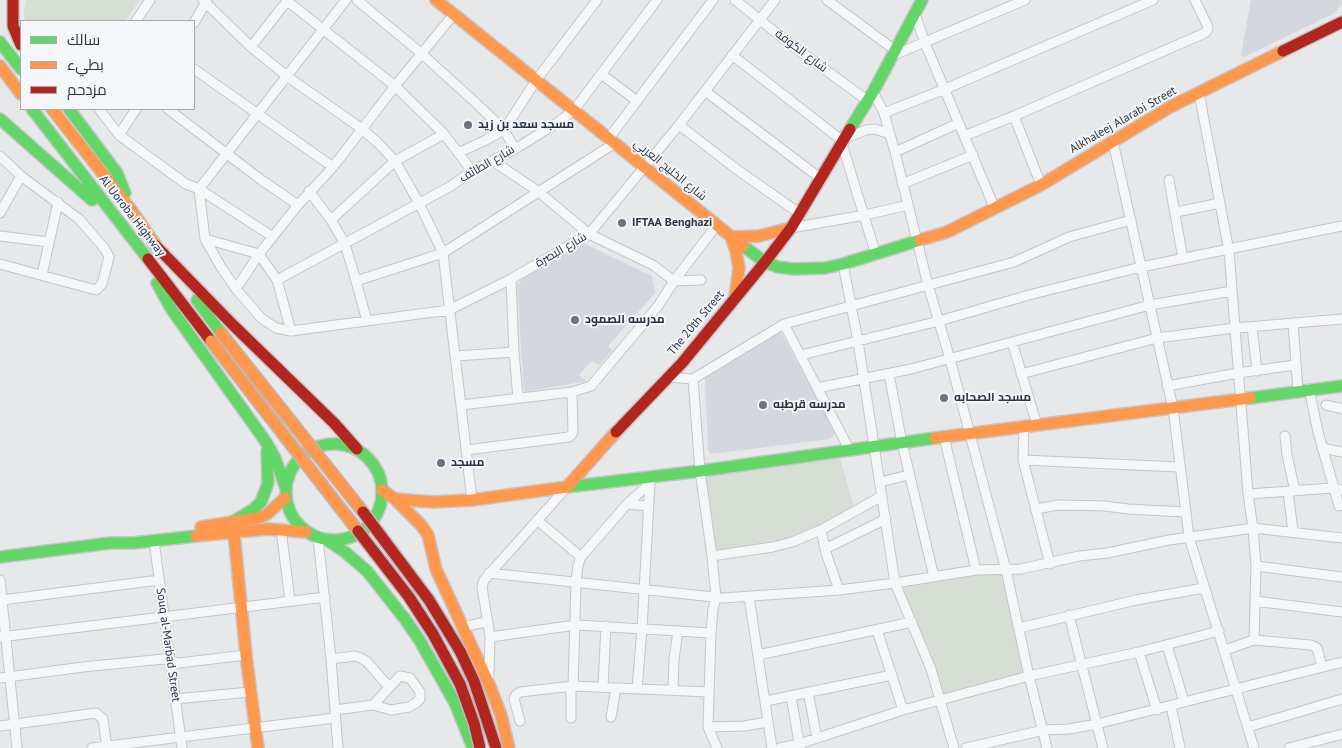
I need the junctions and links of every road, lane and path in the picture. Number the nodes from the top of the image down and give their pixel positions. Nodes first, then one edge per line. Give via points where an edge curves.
1 (8, 0) edge
2 (13, 0) edge
3 (150, 0) edge
4 (346, 0) edge
5 (357, 0) edge
6 (436, 0) edge
7 (597, 0) edge
8 (657, 0) edge
9 (713, 0) edge
10 (736, 0) edge
11 (775, 0) edge
12 (827, 0) edge
13 (1025, 0) edge
14 (1153, 0) edge
15 (1196, 0) edge
16 (206, 1) edge
17 (286, 1) edge
18 (918, 4) edge
19 (0, 13) edge
20 (454, 14) junction
21 (137, 20) edge
22 (759, 20) junction
23 (195, 21) edge
24 (1342, 22) edge
25 (323, 30) junction
26 (0, 42) edge
27 (20, 43) edge
28 (925, 43) junction
29 (252, 47) junction
30 (895, 53) junction
31 (422, 54) junction
32 (732, 55) junction
33 (0, 66) edge
34 (20, 68) edge
35 (195, 70) edge
36 (601, 74) junction
37 (288, 77) junction
38 (537, 80) junction
39 (395, 86) junction
40 (945, 89) junction
41 (705, 91) junction
42 (20, 93) edge
43 (1199, 93) junction
44 (871, 96) junction
45 (637, 101) junction
46 (33, 110) edge
47 (53, 110) edge
48 (69, 110) edge
49 (100, 110) edge
50 (135, 110) edge
51 (169, 110) edge
52 (574, 110) junction
53 (884, 113) junction
54 (257, 114) junction
55 (1014, 116) junction
56 (0, 119) edge
57 (959, 122) junction
58 (679, 125) junction
59 (362, 129) junction
60 (504, 130) junction
61 (444, 134) junction
62 (890, 134) junction
63 (119, 135) junction
64 (964, 136) junction
65 (612, 141) junction
66 (844, 141) junction
67 (1113, 142) junction
68 (515, 149) junction
69 (895, 152) junction
70 (458, 153) junction
71 (226, 154) junction
72 (973, 155) junction
73 (0, 156) edge
74 (395, 161) junction
75 (493, 161) junction
76 (333, 167) junction
77 (644, 167) junction
78 (472, 171) junction
79 (21, 176) junction
80 (820, 178) junction
81 (1169, 180) dead end
82 (902, 184) junction
83 (1041, 185) junction
84 (199, 189) junction
85 (310, 191) junction
86 (539, 192) junction
87 (58, 202) junction
88 (419, 203) junction
89 (1220, 203) junction
90 (908, 204) junction
91 (298, 205) junction
92 (995, 209) junction
93 (132, 211) junction
94 (1176, 212) junction
95 (0, 213) edge
96 (799, 213) junction
97 (865, 215) junction
98 (331, 220) junction
99 (1131, 220) junction
100 (121, 225) junction
101 (716, 226) junction
102 (1342, 226) edge
103 (791, 228) junction
104 (590, 234) junction
105 (0, 236) edge
106 (273, 237) junction
107 (731, 237) junction
108 (205, 239) junction
109 (49, 242) junction
110 (918, 242) junction
111 (345, 244) junction
112 (155, 245) junction
113 (141, 250) junction
114 (1229, 250) junction
115 (259, 254) junction
116 (443, 254) junction
117 (876, 255) junction
118 (1183, 259) junction
119 (765, 262) junction
120 (0, 264) edge
121 (843, 264) junction
122 (1141, 267) junction
123 (42, 275) junction
124 (511, 279) junction
125 (277, 280) junction
126 (701, 280) dead end
127 (356, 281) junction
128 (674, 282) junction
129 (928, 285) junction
130 (236, 289) junction
131 (1232, 291) junction
132 (734, 300) junction
133 (852, 304) junction
134 (1150, 306) junction
135 (449, 310) junction
136 (1342, 319) edge
137 (367, 321) junction
138 (939, 321) junction
139 (1293, 323) junction
140 (784, 324) junction
141 (1252, 327) junction
142 (1235, 328) junction
143 (291, 332) junction
144 (1157, 338) junction
145 (858, 341) junction
146 (1012, 342) junction
147 (514, 352) junction
148 (801, 355) junction
149 (456, 356) junction
150 (950, 358) junction
151 (1295, 365) junction
152 (1257, 370) junction
153 (1238, 373) junction
154 (889, 374) junction
155 (1021, 374) junction
156 (668, 377) junction
157 (693, 379) junction
158 (864, 379) junction
159 (1168, 386) junction
160 (1342, 386) edge
161 (817, 388) junction
162 (1303, 390) junction
163 (572, 392) junction
164 (518, 398) junction
165 (1240, 398) junction
166 (461, 405) junction
167 (1326, 405) dead end
168 (1173, 408) junction
169 (1342, 408) edge
170 (1037, 425) junction
171 (1024, 427) junction
172 (970, 434) junction
173 (1285, 436) dead end
174 (944, 437) junction
175 (266, 442) junction
176 (902, 443) junction
177 (873, 446) junction
178 (1322, 448) junction
179 (357, 449) junction
180 (849, 449) junction
181 (466, 450) junction
182 (1342, 452) edge
183 (1023, 460) junction
184 (1179, 467) junction
185 (700, 470) junction
186 (909, 475) junction
187 (650, 480) junction
188 (880, 482) junction
189 (567, 487) junction
190 (1338, 489) edge
191 (382, 490) junction
192 (1292, 491) junction
193 (285, 492) junction
194 (1248, 494) junction
195 (882, 496) junction
196 (395, 499) junction
197 (472, 500) junction
198 (628, 504) junction
199 (648, 506) junction
200 (1339, 506) dead end
201 (1036, 509) junction
202 (1185, 512) junction
203 (886, 518) junction
204 (537, 520) junction
205 (231, 528) junction
206 (1253, 528) junction
207 (281, 529) junction
208 (821, 530) junction
209 (306, 532) junction
210 (1292, 532) junction
211 (1189, 537) junction
212 (1342, 538) edge
213 (322, 539) junction
214 (154, 541) junction
215 (110, 543) junction
216 (826, 549) junction
217 (712, 556) junction
218 (0, 557) edge
219 (581, 558) junction
220 (1050, 564) junction
221 (1256, 566) junction
222 (976, 570) junction
223 (1006, 570) junction
224 (489, 573) junction
225 (934, 577) junction
226 (1342, 577) edge
227 (0, 580) edge
228 (159, 580) junction
229 (576, 583) junction
230 (895, 583) junction
231 (1204, 588) junction
232 (645, 590) junction
233 (839, 590) junction
234 (749, 597) junction
235 (325, 598) junction
236 (716, 598) junction
237 (2, 600) junction
238 (1255, 601) junction
239 (290, 602) junction
240 (241, 607) junction
241 (1342, 612) edge
242 (1069, 615) junction
243 (164, 617) junction
244 (486, 622) junction
245 (912, 622) junction
246 (576, 625) junction
247 (606, 626) junction
248 (462, 627) junction
249 (1019, 628) junction
250 (642, 629) junction
251 (877, 630) junction
252 (678, 631) junction
253 (1219, 631) junction
254 (711, 633) junction
255 (3, 637) edge
256 (490, 637) junction
257 (1254, 640) junction
258 (1168, 644) junction
259 (1225, 650) junction
260 (1140, 652) junction
261 (246, 655) junction
262 (758, 656) junction
263 (331, 659) junction
264 (170, 660) junction
265 (1342, 662) edge
266 (1082, 664) junction
267 (1322, 667) junction
268 (892, 675) junction
269 (1029, 676) junction
270 (10, 677) junction
271 (0, 678) edge
272 (489, 684) junction
273 (572, 686) junction
274 (389, 687) junction
275 (603, 687) junction
276 (616, 688) junction
277 (637, 689) junction
278 (1237, 689) junction
279 (673, 690) junction
280 (250, 692) junction
281 (709, 692) junction
282 (808, 692) junction
283 (791, 696) junction
284 (1342, 699) edge
285 (175, 700) junction
286 (766, 701) junction
287 (940, 701) junction
288 (1184, 702) junction
289 (374, 706) junction
290 (1171, 706) junction
291 (903, 710) junction
292 (1157, 710) junction
293 (335, 714) junction
294 (612, 717) dead end
295 (572, 718) dead end
296 (520, 721) dead end
297 (768, 722) junction
298 (14, 724) junction
299 (1098, 724) junction
300 (0, 726) edge
301 (255, 727) junction
302 (708, 727) junction
303 (1248, 727) junction
304 (1044, 730) junction
305 (1342, 734) edge
306 (180, 738) junction
307 (817, 738) junction
308 (799, 746) edge
309 (106, 747) edge
310 (17, 748) edge
311 (92, 748) edge
312 (182, 748) edge
313 (258, 748) edge
314 (338, 748) edge
315 (473, 748) edge
316 (480, 748) edge
317 (496, 748) edge
318 (510, 748) edge
319 (717, 748) edge
320 (772, 748) edge
321 (780, 748) edge
322 (954, 748) edge
323 (966, 748) edge
324 (1047, 748) edge
325 (1103, 748) edge
326 (1180, 748) edge
327 (1254, 748) edge
328 (1289, 748) edge

1 - 19 main road
2 - 27 main road via 13,26
3 - 21 street
4 - 25 street
5 - 31 street
6 - 20 main road, شارع الخليج العربي
7 - 38 street
8 - 36 street, شارع الطائف
9 - 45 street
10 - 22 street, شارع الكوفة
11 - 22 street, شارع البصرة
12 - 30 street
13 - 28 street
14 - 40 street
15 - 55 street via 1208,25 1205,33
16 - 23 street
16 - 29 street
17 - 25 street
17 - 29 street
18 - 28 street
18 - 30 main road, The 20th Street
20 - 31 street
20 - 38 main road, شارع الخليج العربي
22 - 32 street, شارع البصرة
22 - 44 street, شارع الكوفة
24 - 43 main road, Alkhaleej Alarabi Street
25 - 37 street
25 - 39 street
26 - 34 main road
28 - 30 street
28 - 40 street
29 - 37 street
30 - 44 main road, The 20th Street
31 - 39 street
31 - 60 street
32 - 41 street, شارع البصرة
32 - 66 street
33 - 42 main road
35 - 54 street
36 - 45 street
36 - 52 street, شارع الطائف
37 - 54 street
37 - 59 street
38 - 52 main road, شارع الخليج العربي
38 - 60 street
39 - 59 street
39 - 61 street
40 - 53 street
40 - 57 street
41 - 58 street, شارع البصرة
41 - 80 street
43 - 67 main road, Alkhaleej Alarabi Street
43 - 89 street
44 - 53 street
44 - 66 main road, The 20th Street
45 - 65 street
46 - 100 main road, Al Uoroba Highway
47 - 93 main road, Al Uoroba Highway
48 - 93 main road via 117,173
49 - 63 street
50 - 63 street
51 - 71 street
52 - 65 main road, شارع الخليج العربي
52 - 68 street, شارع الطائف
53 - 62 street
54 - 71 street
54 - 76 street
55 - 64 street
55 - 83 street
56 - 100 main road
57 - 64 street
57 - 69 street
58 - 77 street, شارع البصرة
58 - 96 street
59 - 74 street
59 - 76 street
60 - 68 street
60 - 70 street
61 - 70 street
61 - 74 street
62 - 66 street via 866,130
62 - 69 street
63 - 84 street via 186,184
64 - 72 street
65 - 77 main road, شارع الخليج العربي
65 - 86 street
66 - 80 main road, The 20th Street
66 - 97 street
67 - 83 main road, Alkhaleej Alarabi Street
67 - 99 street
68 - 75 street, شارع الطائف
69 - 82 street
70 - 78 street
71 - 84 street
71 - 91 street
72 - 82 street
72 - 92 street
73 - 79 street
74 - 88 street
74 - 98 street
75 - 78 street, شارع الطائف
75 - 86 street
76 - 85 street
77 - 101 main road, شارع الخليج العربي
77 - 104 street, شارع البصرة
78 - 88 street, شارع الطائف
79 - 87 street
79 - 95 street
80 - 96 main road, The 20th Street
81 - 94 street
82 - 90 street
83 - 92 main road, Alkhaleej Alarabi Street
84 - 106 street
84 - 108 street
85 - 91 street
85 - 98 street
86 - 104 street
86 - 116 street
87 - 109 street
87 - 123 street via 79,219 105,249 109,262 102,284 96,290
88 - 111 street, شارع الطائف
88 - 116 street
89 - 94 street
89 - 114 street
90 - 97 street
90 - 110 street
91 - 106 street
92 - 110 main road, Alkhaleej Alarabi Street
93 - 112 main road, Al Uoroba Highway
94 - 118 street
96 - 103 main road, The 20th Street
97 - 103 street
97 - 117 street
98 - 111 street
99 - 122 street
99 - 129 street via 1069,237 1014,262
100 - 113 main road, Al Uoroba Highway
101 - 107 main road, شارع الخليج العربي
101 - 128 street
102 - 114 street
103 - 107 main road via 758,236
103 - 119 main road, The 20th Street
104 - 124 street, شارع البصرة
104 - 128 street via 654,265
105 - 109 street
106 - 115 street
107 - 119 main road, شارع الخليج العربي
107 - 132 main road via 738,268
108 - 115 street
108 - 130 street
109 - 123 street
110 - 117 main road, شارع الخليج العربي
110 - 129 street
111 - 125 street, شارع الطائف
111 - 127 street
112 - 179 main road via 334,422
112 - 317 main road, Al Uoroba Highway, bridge via 429,600 474,681
113 - 175 main road via 172,310
113 - 316 main road, Al Uoroba Highway, bridge via 409,597 460,684
114 - 118 street
114 - 131 street
115 - 125 street
115 - 130 street
116 - 127 street
116 - 135 street
117 - 121 main road, شارع الخليج العربي
118 - 122 street
119 - 121 main road, شارع الخليج العربي via 794,269
119 - 132 main road, The 20th Street
120 - 123 street
121 - 133 street
122 - 134 street
122 - 138 street
124 - 135 street, شارع البصرة
124 - 147 street
125 - 143 street
126 - 128 street
127 - 137 street
128 - 163 street via 591,386
129 - 133 street
129 - 138 street
130 - 143 street, شارع البصرة via 261,318 276,328
131 - 134 street
131 - 142 street
132 - 156 main road, The 20th Street
133 - 140 street
133 - 145 street
134 - 144 street
134 - 146 street
135 - 137 street, شارع البصرة
135 - 149 street
136 - 139 street
137 - 143 street, شارع البصرة
138 - 145 street
138 - 150 street
139 - 141 street
139 - 151 street
140 - 148 street
140 - 157 street
141 - 142 street
141 - 152 street
142 - 144 street
142 - 153 street
144 - 155 street
144 - 159 street
145 - 148 street
145 - 158 street
146 - 150 street
146 - 155 street
147 - 149 street
147 - 164 street
148 - 161 street
149 - 166 street
150 - 154 street
150 - 172 street
151 - 152 street
151 - 162 street
152 - 153 street
153 - 159 street
153 - 165 street
154 - 158 street
154 - 176 street
155 - 170 street
156 - 157 street
156 - 189 main road, The 20th Street
157 - 185 street
158 - 161 street
158 - 177 street
159 - 168 street
160 - 162 main road
161 - 180 street
162 - 165 main road
162 - 178 street
163 - 164 street
163 - 181 street via 573,430 569,437
164 - 166 street
165 - 168 main road
165 - 194 street
166 - 181 street
167 - 169 street
168 - 170 main road
168 - 184 street
170 - 171 main road
171 - 172 main road
171 - 183 street
172 - 174 main road
172 - 223 street
173 - 192 street
174 - 176 main road
174 - 222 street
175 - 193 main road via 275,458
175 - 205 main road via 268,474 265,492 254,509
176 - 177 main road
176 - 186 street
177 - 180 main road
177 - 188 street
178 - 182 street
178 - 190 street
179 - 191 main road via 376,468
179 - 193 main road via 339,443 320,445 303,454 291,468
180 - 185 main road
181 - 197 street
183 - 184 street
183 - 201 street
184 - 202 street
185 - 187 main road
185 - 217 street
186 - 188 street
186 - 225 street
187 - 189 main road
187 - 198 street
187 - 199 street
188 - 195 street
189 - 197 main road
189 - 204 street
190 - 192 street
190 - 200 street
191 - 196 main road
191 - 213 main road via 380,507 366,528 344,540
192 - 194 street
192 - 210 street
193 - 205 main road via 267,514
193 - 209 main road via 289,511
194 - 206 street
195 - 203 street
195 - 208 street
196 - 197 main road via 433,502
196 - 248 main road via 428,535 436,569
198 - 199 street
198 - 219 street
199 - 232 street
201 - 202 street via 1090,505
201 - 220 street
202 - 211 street
203 - 216 street
203 - 230 street
204 - 219 street
204 - 224 street
205 - 207 main road
205 - 214 main road
205 - 215 main road via 140,535
205 - 240 main road
206 - 210 street
206 - 211 street
206 - 221 street
207 - 209 main road
207 - 239 street
208 - 216 street
208 - 217 street via 773,547
209 - 213 main road
210 - 212 street
211 - 220 street
211 - 231 street
213 - 235 street
213 - 315 main road via 345,552 367,571 405,619 455,703
214 - 215 main road
214 - 228 street, Souq al-Marbad Street
215 - 218 main road
216 - 233 street
217 - 236 street
219 - 229 street
220 - 223 street
221 - 226 street
221 - 238 street
222 - 223 street
222 - 225 street
223 - 249 street
224 - 229 street
224 - 244 street via 482,587
225 - 230 street
227 - 237 street
228 - 237 street
228 - 243 street, Souq al-Marbad Street
229 - 232 street
229 - 246 street
230 - 233 street
230 - 245 street
231 - 242 street
231 - 253 street
232 - 236 street
232 - 250 street
233 - 234 street
234 - 236 street
234 - 262 street
235 - 239 street
235 - 263 street
236 - 254 street
237 - 255 street
238 - 241 street
238 - 257 street
239 - 240 street
240 - 243 street
240 - 261 main road
242 - 249 street
242 - 266 street
243 - 255 street
243 - 264 street, Souq al-Marbad Street
244 - 248 street
244 - 256 street
245 - 251 street
245 - 287 street
246 - 247 street
246 - 256 street
246 - 273 street
247 - 250 street
247 - 275 street
248 - 272 main road
249 - 269 street
250 - 252 street
250 - 277 street
251 - 262 street
251 - 268 street
252 - 254 street
252 - 279 street
253 - 258 street
253 - 259 street
254 - 281 street
255 - 270 street
256 - 272 street
257 - 259 street
257 - 267 street via 1311,645 1317,648
258 - 260 street
258 - 288 street
259 - 278 street
260 - 266 street
260 - 292 street
261 - 264 street via 179,663
261 - 280 main road
262 - 286 street
263 - 274 street via 361,658
263 - 293 street
264 - 270 street
264 - 285 street, Souq al-Marbad Street
265 - 267 street
266 - 269 street
266 - 299 street
267 - 278 street
268 - 282 street
268 - 291 street
269 - 287 street
269 - 304 street
270 - 271 street
270 - 298 street
272 - 318 main road
273 - 275 street
273 - 295 street
273 - 296 street via 520,692 514,698
274 - 289 street
274 - 289 street via 400,676 405,676 420,692 420,699 409,708 391,710
275 - 276 street
276 - 277 street
276 - 294 street
277 - 279 street
278 - 288 street
278 - 303 street
279 - 281 street
280 - 285 street
280 - 301 main road
281 - 302 street
282 - 283 street
282 - 307 street
283 - 286 street
283 - 308 street
284 - 303 street
285 - 306 street, Souq al-Marbad Street
286 - 297 street
287 - 291 street
287 - 322 street
288 - 290 street
289 - 293 street
290 - 292 street
290 - 326 street
291 - 307 street
292 - 299 street
293 - 301 street
293 - 314 street
297 - 302 street
297 - 320 street
298 - 300 street
298 - 309 street via 96,713 103,719
298 - 310 street
299 - 304 street
299 - 325 street
301 - 306 street
301 - 313 main road
302 - 319 street
303 - 327 street
304 - 323 street
304 - 324 street
305 - 328 street
306 - 309 street
306 - 312 street, Souq al-Marbad Street
307 - 308 street
308 - 321 street
309 - 311 street

